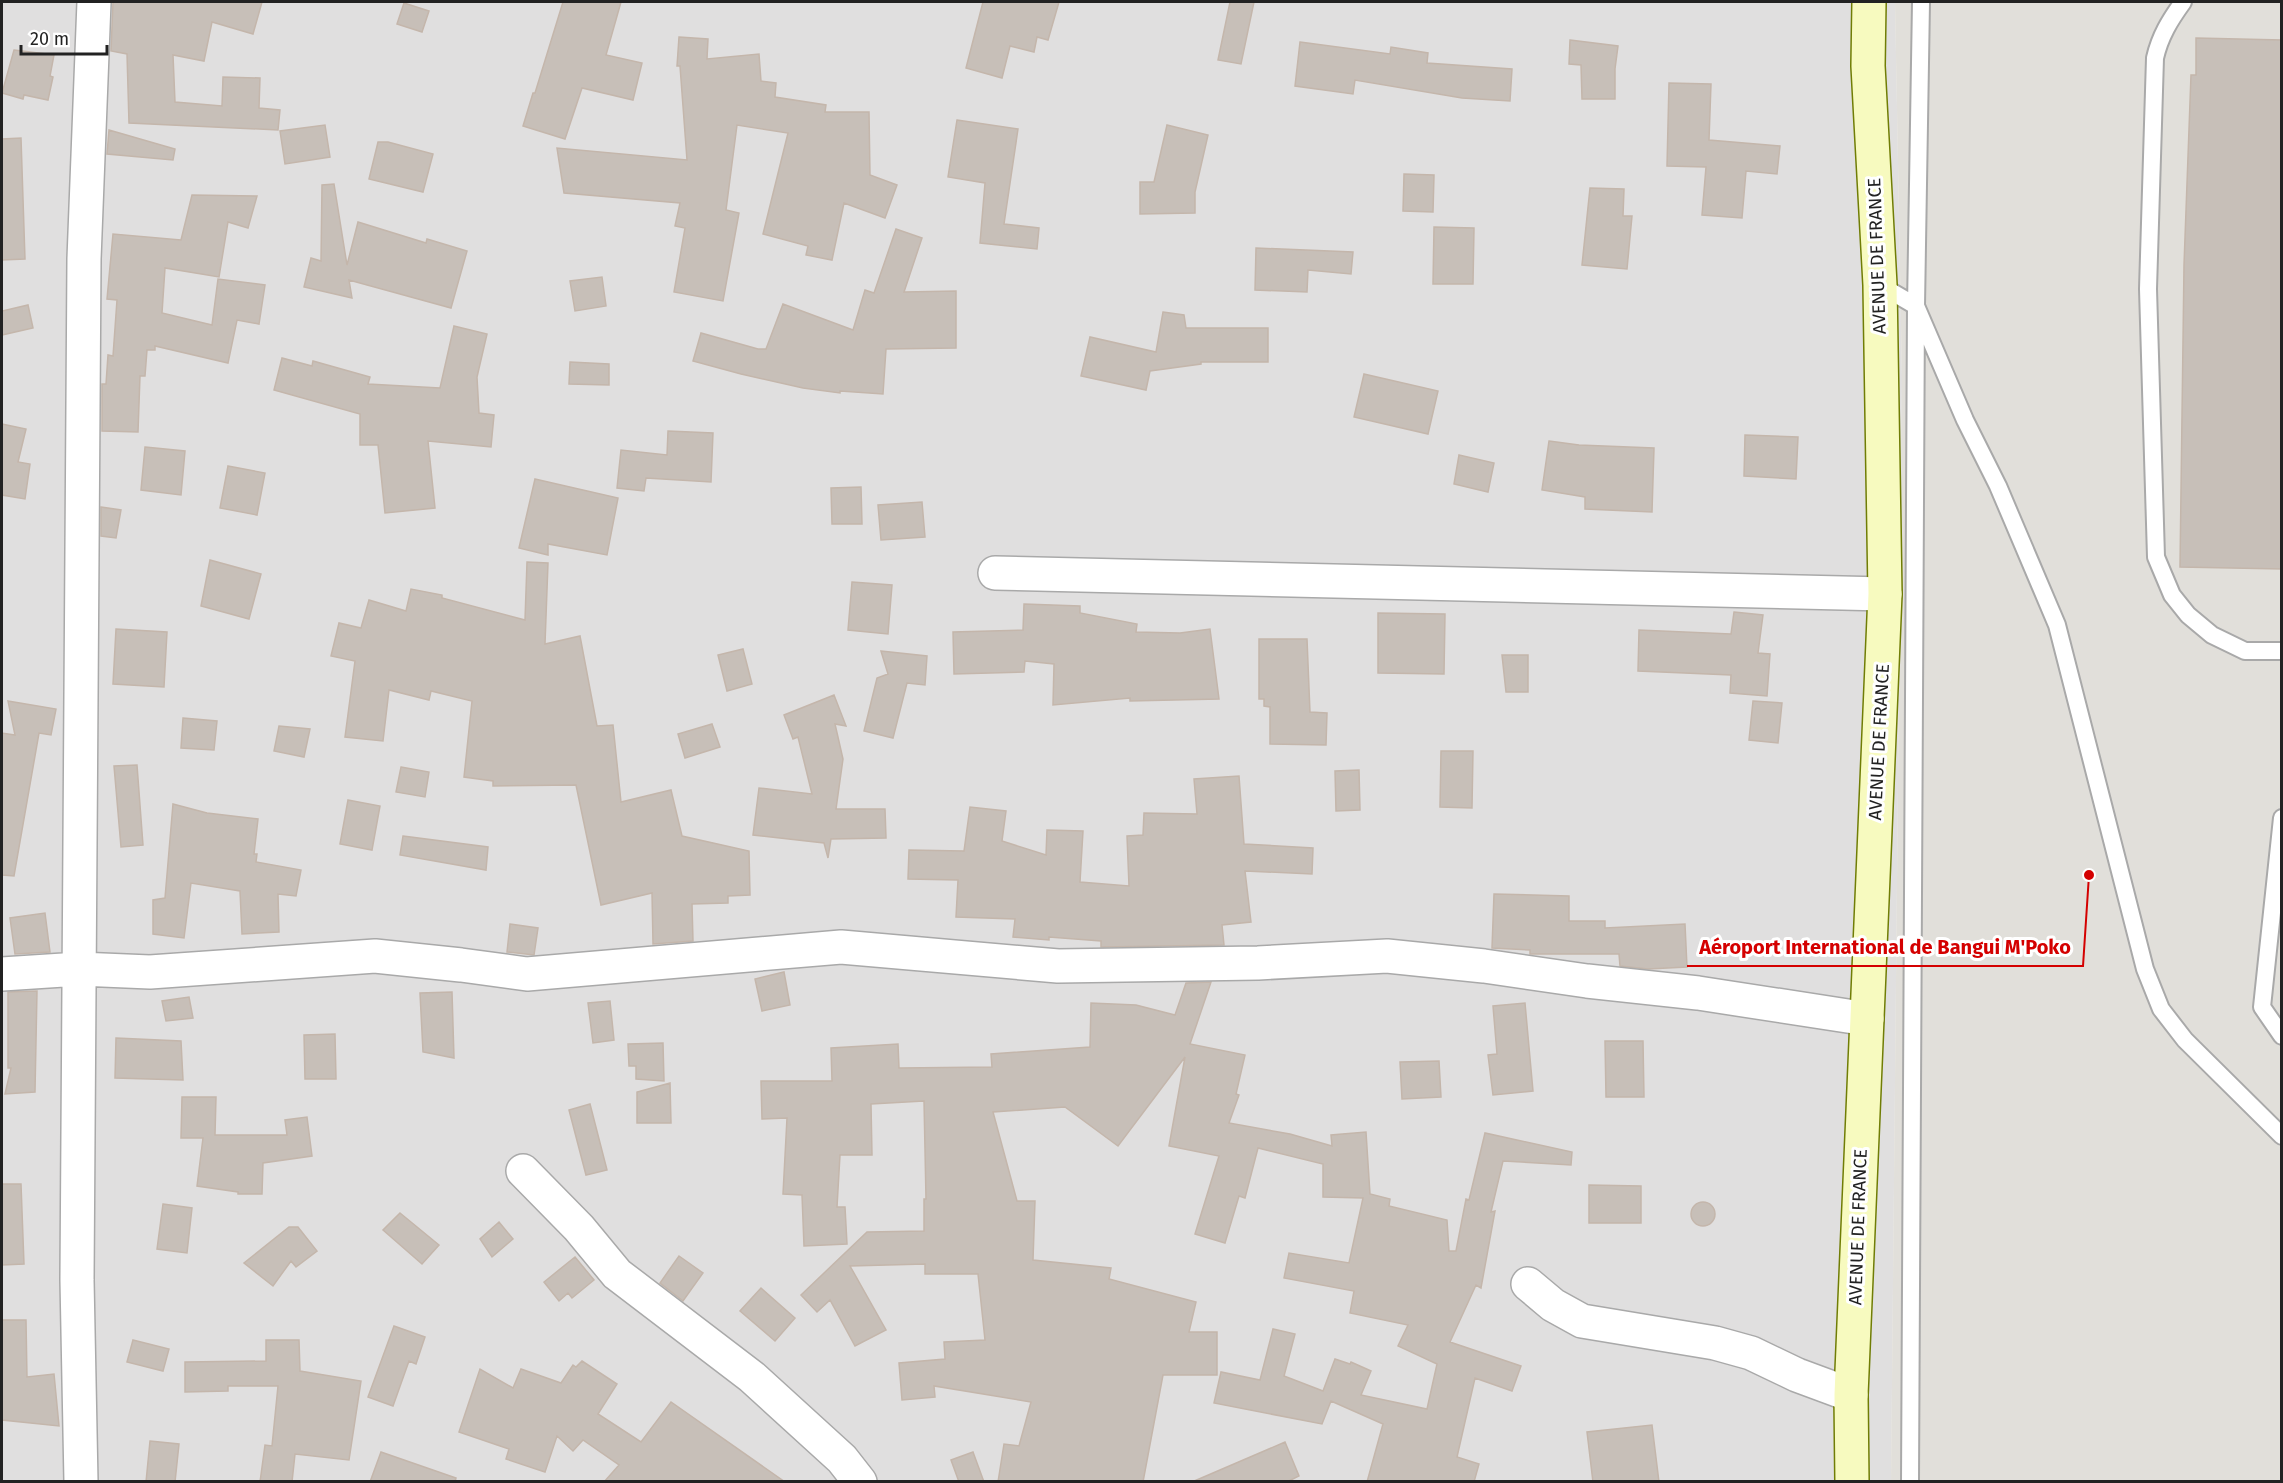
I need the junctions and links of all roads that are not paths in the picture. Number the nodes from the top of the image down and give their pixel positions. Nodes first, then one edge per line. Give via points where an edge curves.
1 (94, 2) edge
2 (1869, 2) edge
3 (1922, 2) edge
4 (2183, 2) edge
5 (1880, 285) junction
6 (1916, 306) junction
7 (995, 573) dead end
8 (1885, 594) junction
9 (2279, 656) edge
10 (2282, 818) edge
11 (79, 969) junction
12 (2, 974) edge
13 (1867, 1019) junction
14 (2282, 1036) edge
15 (2282, 1136) edge
16 (523, 1171) dead end
17 (1528, 1284) dead end
18 (1851, 1395) junction
19 (81, 1482) edge
20 (860, 1482) edge
21 (1852, 1482) edge
22 (1910, 1482) edge

1 - 11 street via 84,259
2 - 5 street, AVENUE DE FRANCE via 1868,66
3 - 6 lane
4 - 9 lane via 2166,25 2155,58 2148,289 2156,557 2172,595 2212,635 2245,651
5 - 6 lane
5 - 8 street, AVENUE DE FRANCE
6 - 15 lane via 2057,625 2145,969 2161,1009 2185,1040
6 - 22 lane
7 - 8 street
8 - 13 street, AVENUE DE FRANCE
10 - 14 lane via 2262,1007
11 - 12 street
11 - 13 street via 150,972 375,956 527,974 841,947 1058,966 1258,963 1387,956 1698,993
11 - 19 street via 77,1280
13 - 18 street, AVENUE DE FRANCE
16 - 20 street via 617,1274 752,1377 842,1459
17 - 18 street via 1553,1305 1582,1321 1724,1345
18 - 21 street, AVENUE DE FRANCE

